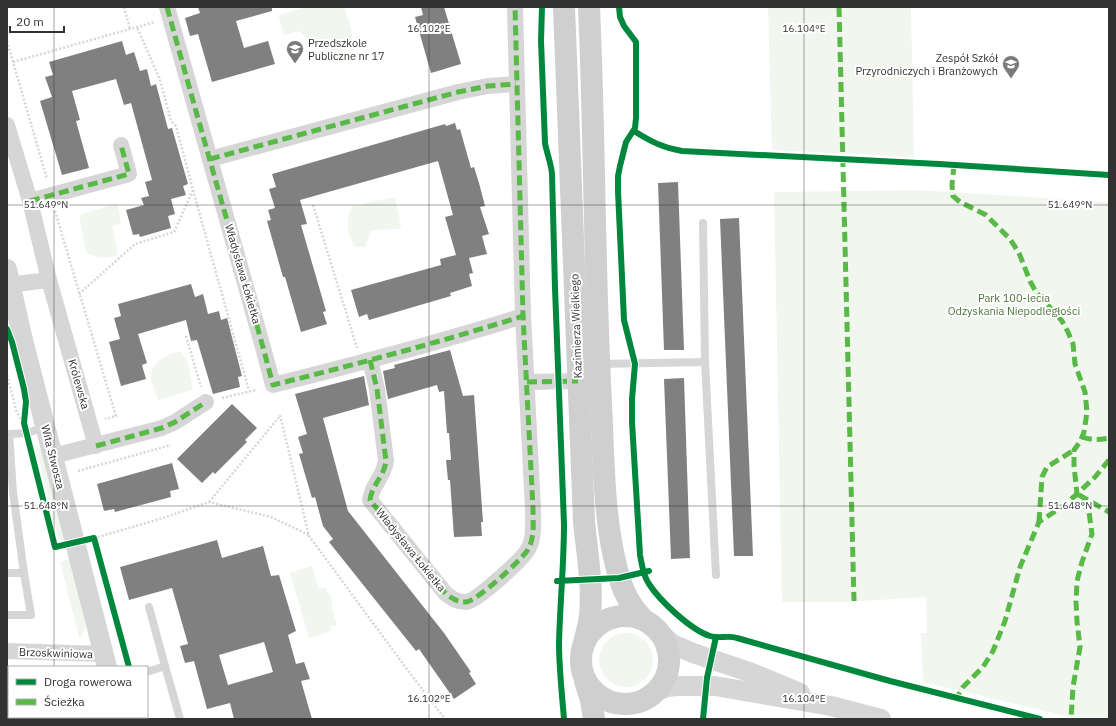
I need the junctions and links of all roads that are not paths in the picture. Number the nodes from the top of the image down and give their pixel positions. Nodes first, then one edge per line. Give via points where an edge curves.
1 (515, 7) edge
2 (564, 7) edge
3 (589, 7) edge
4 (169, 12) edge
5 (516, 84) junction
6 (7, 125) edge
7 (121, 145) dead end
8 (210, 159) junction
9 (30, 201) junction
10 (703, 223) dead end
11 (8, 279) edge
12 (49, 280) junction
13 (523, 316) junction
14 (366, 361) junction
15 (705, 362) junction
16 (599, 364) junction
17 (578, 381) junction
18 (527, 382) junction
19 (206, 402) road end
20 (46, 427) junction
21 (96, 446) junction
22 (53, 456) junction
23 (7, 573) edge
24 (24, 573) junction
25 (716, 574) dead end
26 (149, 607) dead end
27 (7, 615) edge
28 (643, 619) junction
29 (661, 634) junction
30 (584, 643) junction
31 (7, 651) edge
32 (106, 661) edge
33 (165, 666) junction
34 (148, 672) edge
35 (584, 678) junction
36 (653, 695) junction
37 (831, 706) junction
38 (180, 719) edge
39 (594, 719) edge
40 (633, 719) edge
41 (881, 719) edge

1 - 5 street, Władysława Łokietka
2 - 17 main road, Kazimierza Wielkiego
3 - 16 main road, Kazimierza Wielkiego
4 - 8 street, Władysława Łokietka
5 - 8 street via 458,92
5 - 13 street, Władysława Łokietka
6 - 9 street, Królewska
7 - 9 street via 129,174
8 - 14 street, Władysława Łokietka via 273,385
9 - 12 street, Królewska
10 - 15 lane
11 - 12 street
11 - 20 street, Wita Stwosza
12 - 21 street, Królewska
13 - 14 street
13 - 18 street, Władysława Łokietka
14 - 18 street, Władysława Łokietka via 377,389 386,461 385,469 371,492 370,500 446,594 455,601 467,602 479,596 528,550 533,532 533,508
15 - 16 lane
15 - 25 lane
16 - 28 main road, Kazimierza Wielkiego via 605,484 612,550 628,601
17 - 18 street
17 - 30 main road, Kazimierza Wielkiego via 584,522 590,592 590,616
19 - 21 street via 162,428
20 - 22 street, Wita Stwosza
20 - 24 lane via 26,433 9,434 13,492
21 - 22 street
22 - 32 street, Wita Stwosza
23 - 24 lane
24 - 27 lane via 31,615
26 - 33 lane
28 - 29 main road
28 - 30 main road via 620,616 609,619 590,633
29 - 36 main road via 667,644 669,669 665,681
29 - 37 street via 679,647 752,673
30 - 35 main road via 581,654
31 - 32 street, Brzoskwiniowa
33 - 34 lane
33 - 38 lane
35 - 36 main road via 591,689 611,703 636,704
35 - 39 main road
36 - 37 street via 667,687 715,686
36 - 40 main road
37 - 41 street

